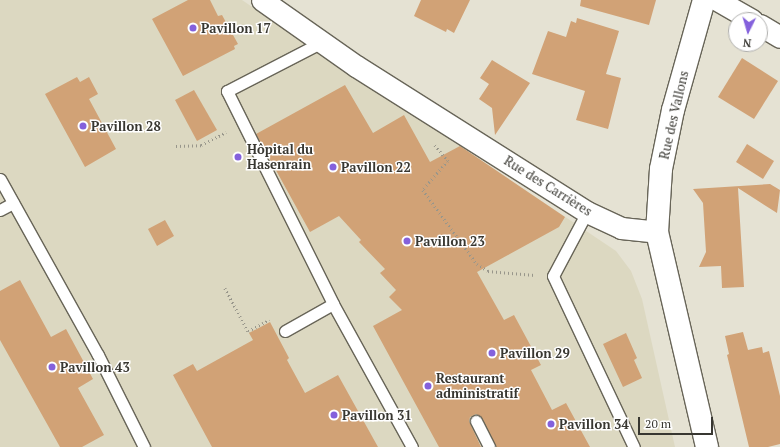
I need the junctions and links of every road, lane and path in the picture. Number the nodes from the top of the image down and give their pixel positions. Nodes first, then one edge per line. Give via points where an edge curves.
1 (262, 0) edge
2 (704, 0) edge
3 (717, 0) edge
4 (738, 12) edge
5 (768, 30) edge
6 (780, 37) edge
7 (322, 42) junction
8 (232, 129) dead end
9 (434, 144) dead end
10 (176, 146) dead end
11 (0, 179) edge
12 (13, 203) junction
13 (0, 210) edge
14 (587, 212) junction
15 (657, 232) junction
16 (553, 276) junction
17 (225, 288) dead end
18 (333, 304) junction
19 (276, 316) dead end
20 (285, 331) dead end
21 (476, 421) dead end
22 (144, 447) edge
23 (412, 447) edge
24 (489, 447) edge
25 (634, 447) edge
26 (707, 447) edge

1 - 7 street, Rue des Carrières
2 - 15 street, Rue des Vallons via 661,169
3 - 4 street
5 - 6 street
7 - 14 street, Rue des Carrières
7 - 18 lane via 227,91
8 - 10 path via 201,146
9 - 16 path via 448,161 423,190 477,264 488,271
11 - 12 lane
12 - 13 lane
12 - 22 lane via 98,355
14 - 15 street, Rue des Carrières via 621,228
14 - 16 lane
15 - 26 street
16 - 25 lane
17 - 19 path via 248,331
18 - 20 lane
18 - 23 lane
21 - 24 lane

